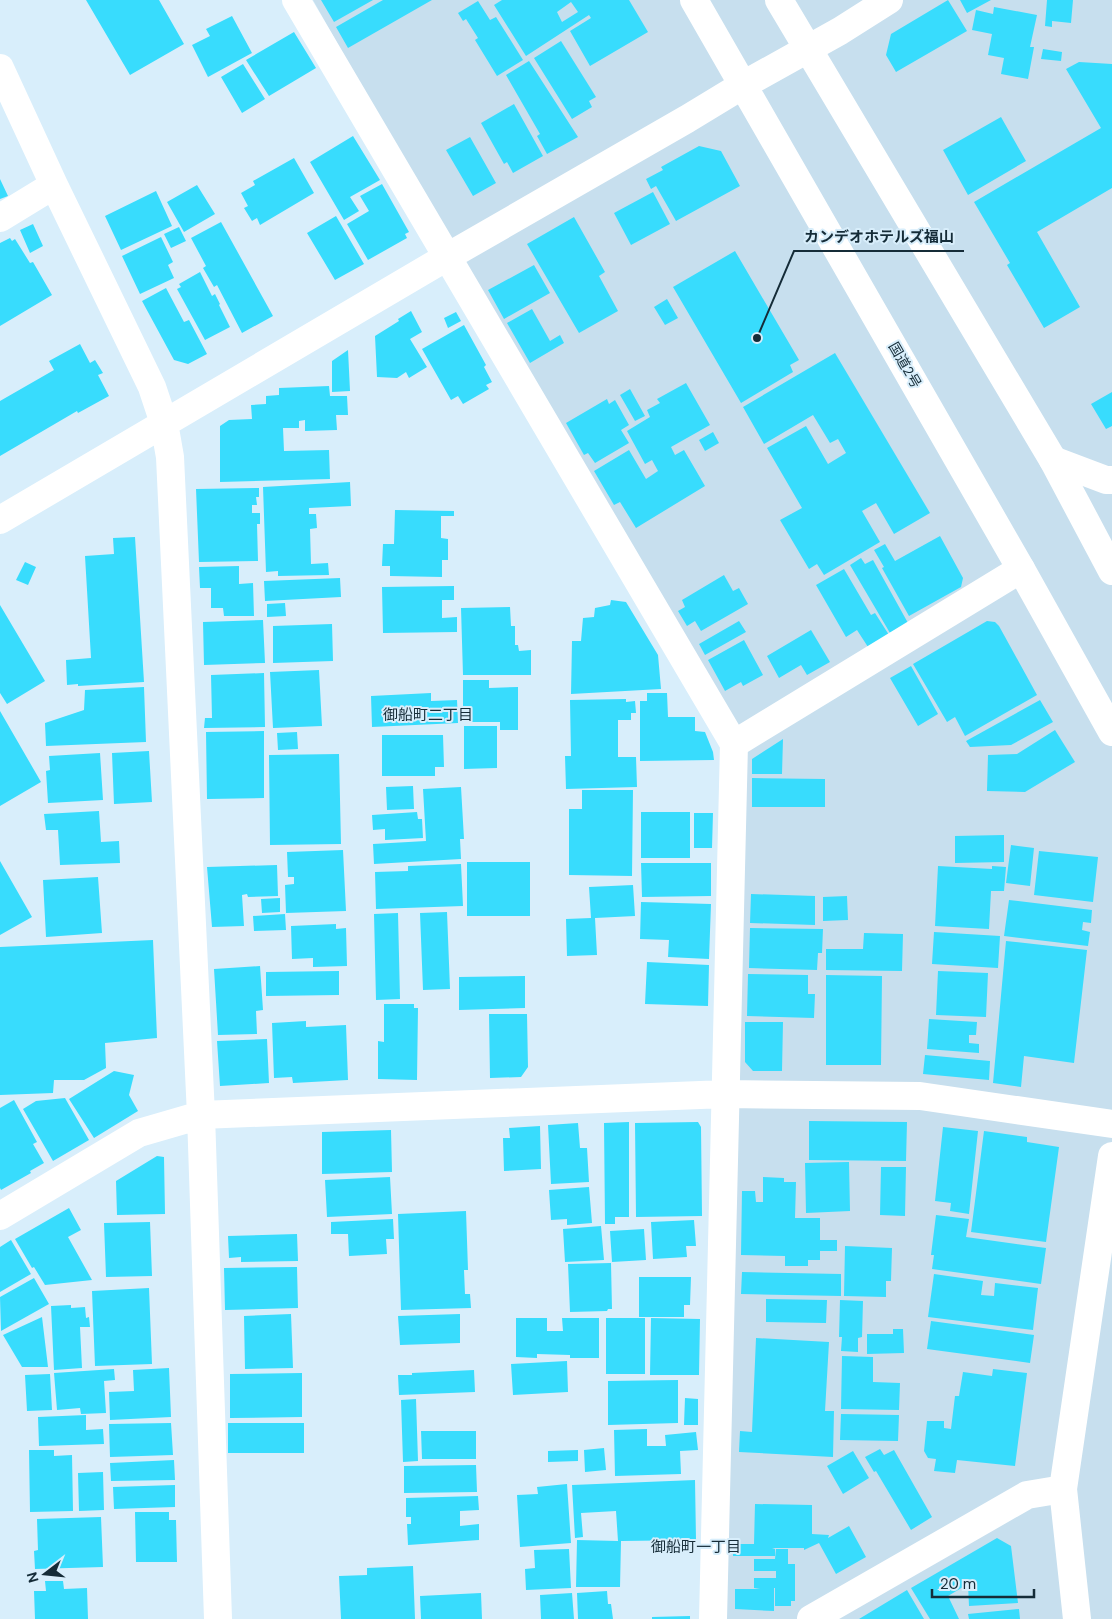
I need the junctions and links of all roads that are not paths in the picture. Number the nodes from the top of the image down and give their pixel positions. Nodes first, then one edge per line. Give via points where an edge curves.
1 (296, 0) edge
2 (694, 0) edge
3 (779, 0) edge
4 (889, 0) edge
5 (808, 49) junction
6 (0, 68) edge
7 (743, 85) junction
8 (54, 185) junction
9 (0, 218) edge
10 (447, 257) junction
11 (164, 423) junction
12 (1053, 460) junction
13 (1112, 480) edge
14 (0, 520) edge
15 (1021, 569) junction
16 (1112, 571) edge
17 (1112, 732) edge
18 (734, 744) junction
19 (725, 1094) junction
20 (201, 1115) junction
21 (1112, 1124) edge
22 (1112, 1156) edge
23 (0, 1216) edge
24 (1063, 1489) junction
25 (218, 1619) edge
26 (713, 1619) edge
27 (811, 1619) edge
28 (1077, 1619) edge

1 - 10 main road
2 - 7 main road, 国道2号
3 - 5 main road
4 - 5 main road
5 - 7 main road
5 - 12 main road
6 - 8 main road
7 - 10 main road
7 - 15 main road, 国道2号
8 - 9 main road
8 - 11 main road via 152,387
10 - 11 main road
10 - 18 main road
11 - 14 main road
11 - 20 main road via 170,457
12 - 13 main road
12 - 16 main road
15 - 17 main road, 国道2号
15 - 18 main road
18 - 19 main road
19 - 20 main road
19 - 21 main road via 920,1096
19 - 26 main road
20 - 23 main road via 139,1133
20 - 25 main road
22 - 24 main road
24 - 27 main road via 1027,1495
24 - 28 main road

